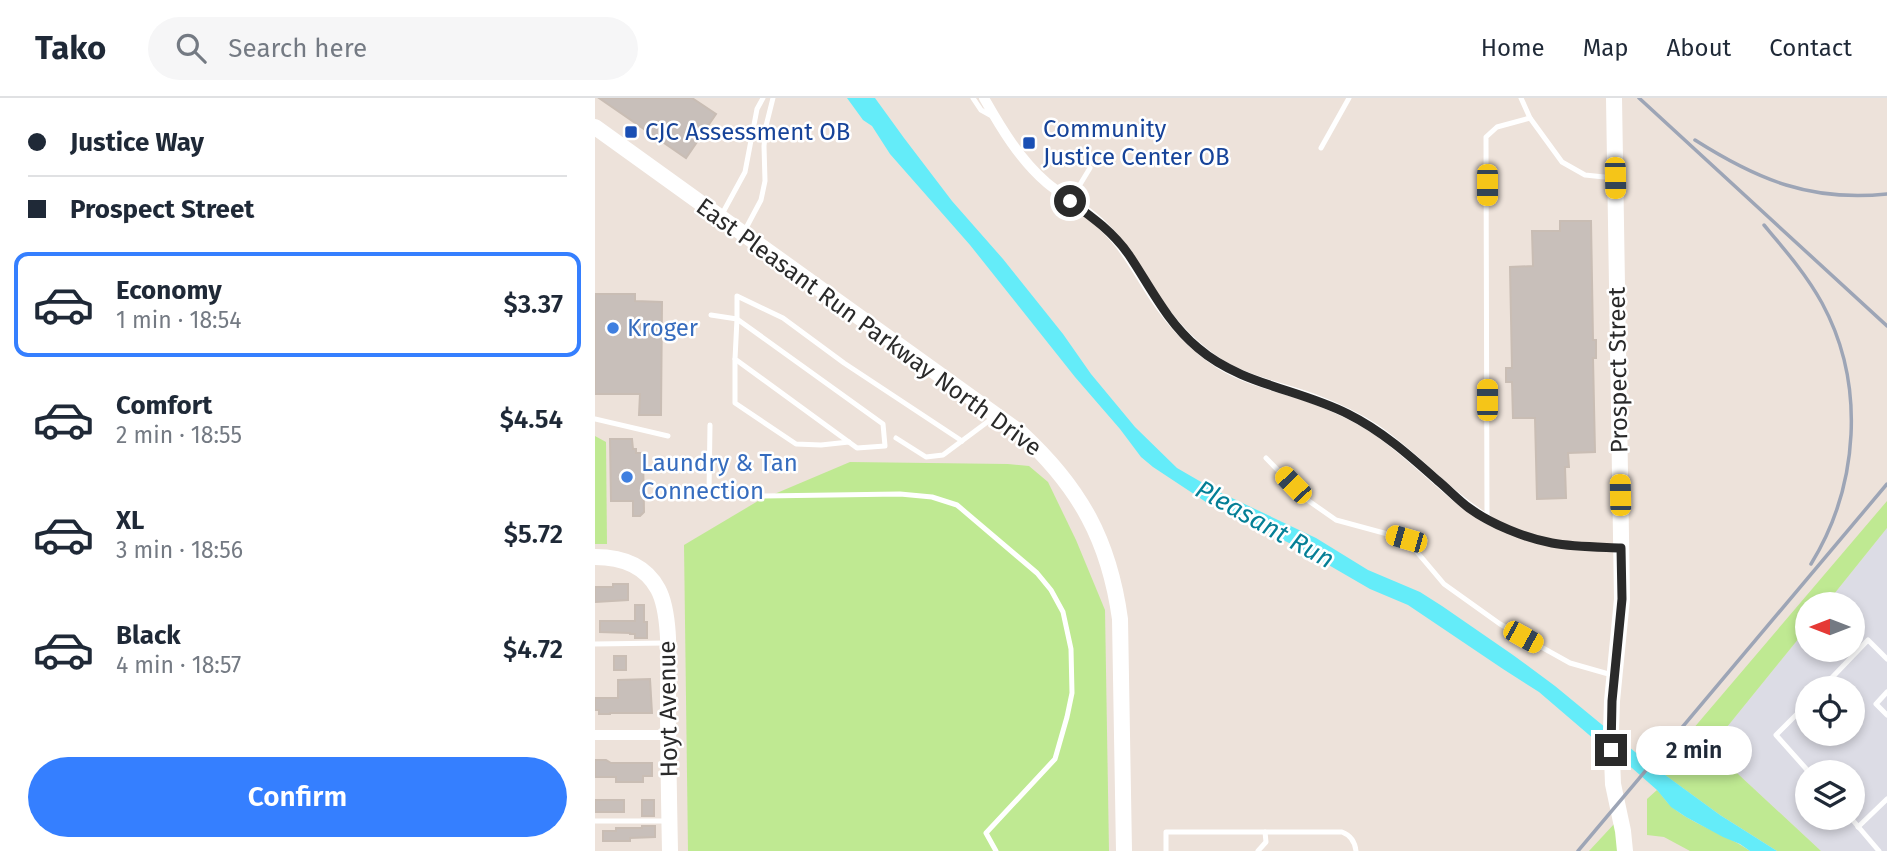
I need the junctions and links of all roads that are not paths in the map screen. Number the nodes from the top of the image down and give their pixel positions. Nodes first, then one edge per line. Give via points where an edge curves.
1 (763, 98) edge
2 (773, 98) edge
3 (973, 98) edge
4 (984, 98) edge
5 (1349, 98) edge
6 (1521, 98) edge
7 (1614, 98) edge
8 (1530, 118) junction
9 (997, 119) junction
10 (595, 127) edge
11 (1321, 148) dead end
12 (1090, 168) dead end
13 (1615, 178) junction
14 (1070, 201) junction
15 (721, 217) junction
16 (743, 233) junction
17 (711, 315) dead end
18 (737, 318) junction
19 (735, 359) junction
20 (997, 415) junction
21 (595, 419) edge
22 (710, 425) dead end
23 (669, 436) dead end
24 (896, 438) dead end
25 (962, 441) junction
26 (849, 442) junction
27 (1266, 458) dead end
28 (1487, 519) junction
29 (1621, 548) junction
30 (595, 557) edge
31 (667, 643) junction
32 (595, 644) edge
33 (1887, 659) edge
34 (1615, 676) junction
35 (1834, 676) edge
36 (1887, 692) edge
37 (1887, 715) edge
38 (1795, 716) edge
39 (595, 735) edge
40 (668, 735) junction
41 (1798, 760) edge
42 (1887, 799) edge
43 (1865, 820) edge
44 (595, 821) edge
45 (670, 821) junction
46 (1861, 830) edge
47 (1265, 832) junction
48 (670, 851) edge
49 (996, 851) edge
50 (1124, 851) edge
51 (1166, 851) edge
52 (1258, 851) edge
53 (1356, 851) edge
54 (1625, 851) edge
55 (1879, 851) edge

1 - 15 lane via 745,172
2 - 16 lane via 766,126 761,200
3 - 9 lane
4 - 9 street
5 - 11 lane
6 - 8 lane
7 - 13 main road, Prospect Street
8 - 13 lane via 1562,162 1585,175
8 - 28 lane via 1497,127 1486,137
9 - 14 street via 1019,154
10 - 15 main road, East Pleasant Run Parkway North Drive
12 - 14 lane
13 - 29 main road, Prospect Street
14 - 28 street via 1104,226 1128,253 1153,296 1200,350 1245,377 1313,398 1363,422
15 - 16 main road, East Pleasant Run Parkway North Drive
16 - 20 main road, East Pleasant Run Parkway North Drive
17 - 18 lane
18 - 19 lane
18 - 25 lane via 737,296 783,318
18 - 26 lane via 883,424 885,446 857,448
19 - 26 lane
19 - 26 lane via 735,403 796,444
20 - 25 lane
20 - 50 main road, East Pleasant Run Parkway North Drive via 1045,455 1072,488 1093,524 1113,578 1121,629
21 - 23 lane
22 - 49 lane via 709,492 932,497 957,505 1051,590 1071,649 1072,693 1067,718 1055,759 986,833
24 - 25 lane via 926,457 943,455
27 - 34 lane via 1306,499 1336,520 1406,539 1444,584 1500,624 1570,663
28 - 29 lane via 1552,543
29 - 34 main road, Prospect Street
30 - 31 main road, Hoyt Avenue via 635,565 655,583 666,615
31 - 32 lane
31 - 40 main road, Hoyt Avenue
33 - 35 lane via 1868,640
34 - 54 main road, Prospect Street via 1612,770
36 - 37 lane via 1876,704
38 - 41 lane via 1776,735
39 - 40 street
40 - 45 main road, Hoyt Avenue
42 - 43 lane
44 - 45 lane
45 - 48 main road, Hoyt Avenue
46 - 55 lane
47 - 51 lane via 1166,832
47 - 52 lane via 1266,842
47 - 53 lane via 1342,832 1349,835

